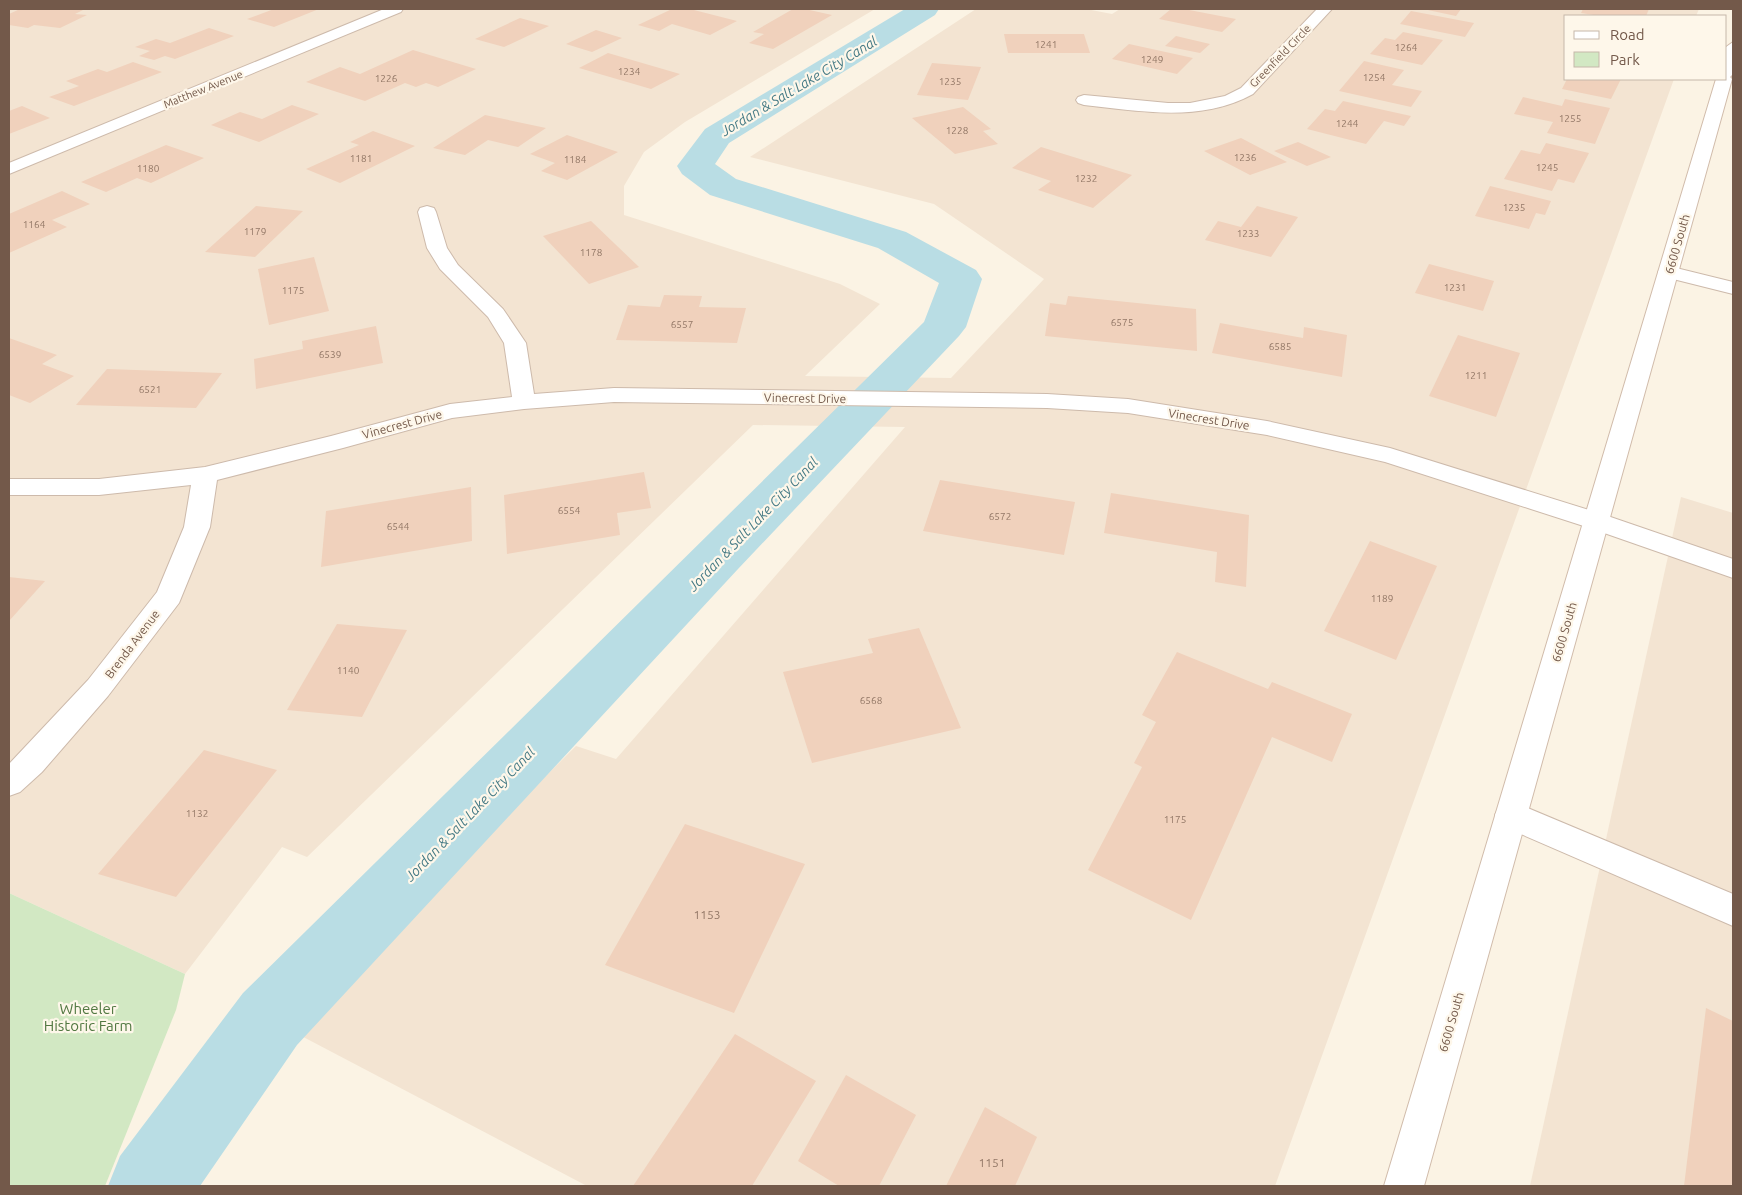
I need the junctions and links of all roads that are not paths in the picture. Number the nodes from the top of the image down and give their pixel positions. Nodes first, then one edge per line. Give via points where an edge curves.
1 (396, 9) edge
2 (1325, 9) edge
3 (1733, 47) edge
4 (1727, 69) edge
5 (1724, 80) edge
6 (1084, 100) dead end
7 (9, 169) edge
8 (427, 212) dead end
9 (1668, 272) junction
10 (1733, 288) edge
11 (524, 402) junction
12 (205, 475) junction
13 (9, 486) edge
14 (1596, 521) junction
15 (1733, 569) edge
16 (9, 783) edge
17 (1511, 815) junction
18 (1733, 910) edge
19 (1404, 1186) edge

1 - 7 street, Matthew Avenue
2 - 6 street, Greenfield Circle via 1247,90 1230,100 1179,107
3 - 4 street
5 - 9 street, 6600 South
8 - 11 street via 437,248 450,269 496,312 515,343
9 - 10 street
9 - 14 street, 6600 South
11 - 12 street, Vinecrest Drive via 450,411
11 - 14 street, Vinecrest Drive via 614,395 1128,406 1267,428 1390,456
12 - 13 street, Vinecrest Drive via 99,487
12 - 16 street, Brenda Avenue via 197,526 169,596 98,688
14 - 15 street, Vinecrest Drive
14 - 17 street, 6600 South
17 - 18 street
17 - 19 street, 6600 South

